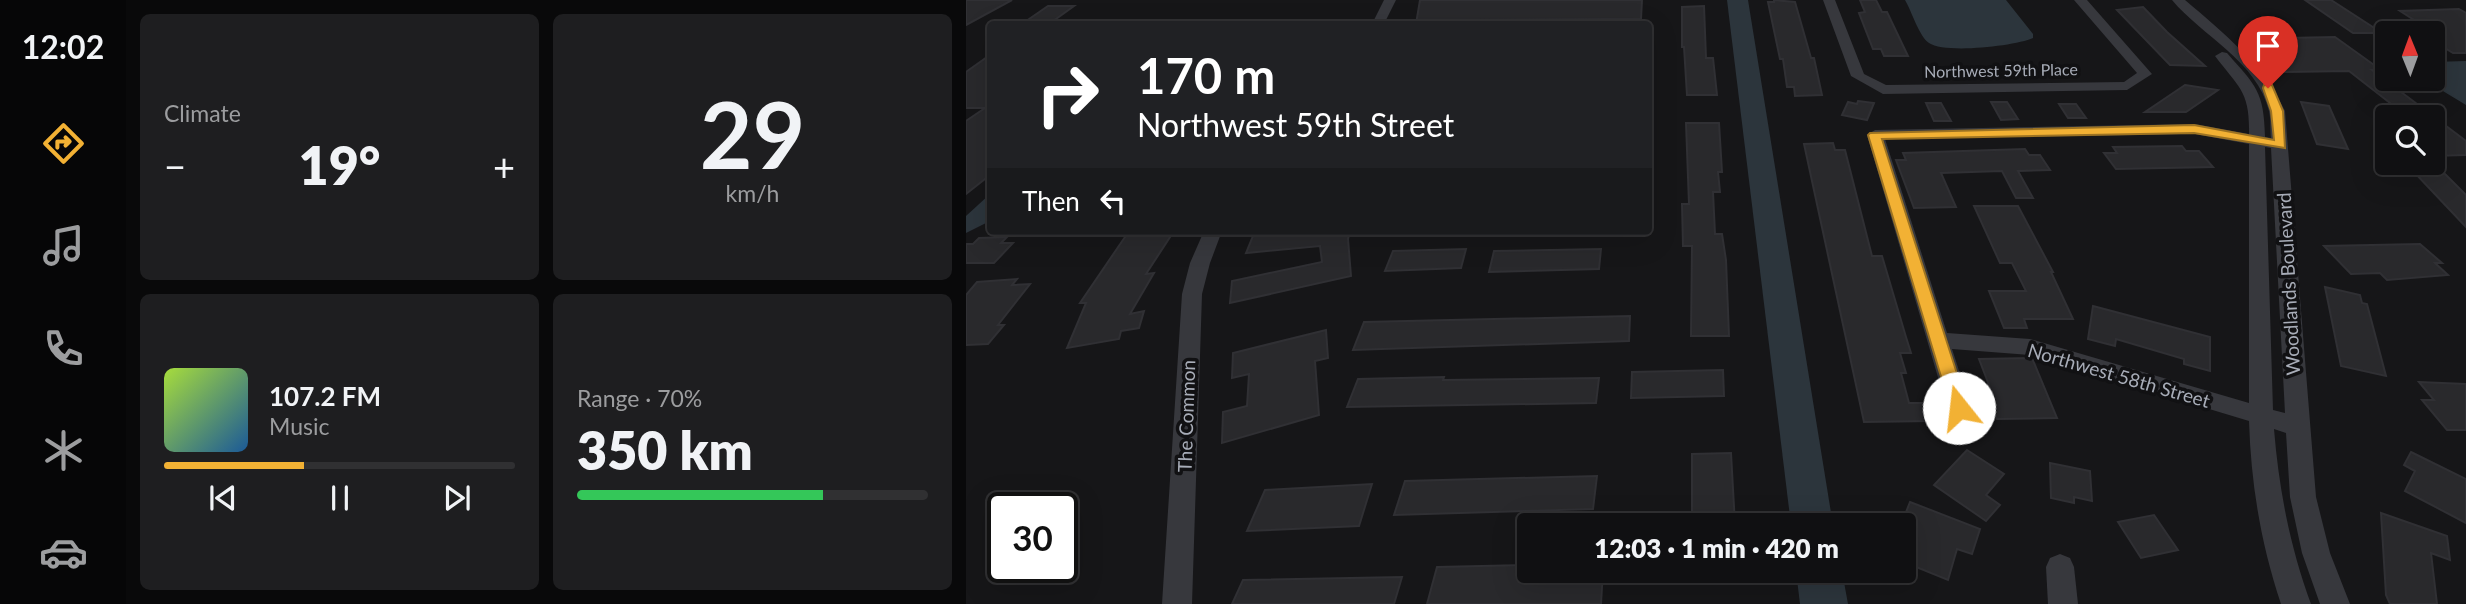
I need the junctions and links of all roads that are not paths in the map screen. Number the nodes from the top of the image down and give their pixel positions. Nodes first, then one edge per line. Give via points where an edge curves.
1 (1390, 0) edge
2 (1829, 0) edge
3 (2080, 0) edge
4 (2162, 0) edge
5 (2178, 0) edge
6 (1380, 21) edge
7 (2256, 141) junction
8 (2280, 145) junction
9 (1211, 235) edge
10 (1939, 340) junction
11 (1959, 408) dead end
12 (2261, 416) junction
13 (2296, 426) junction
14 (2060, 567) dead end
15 (1177, 604) edge
16 (2063, 604) edge
17 (2296, 604) edge
18 (2335, 604) edge

1 - 6 street
2 - 3 street, Northwest 59th Place via 1858,76 1883,90 2127,86 2145,74
4 - 7 street, Woodlands Boulevard via 2233,65 2248,86 2257,109
5 - 8 street, Woodlands Boulevard via 2252,66 2268,88 2277,111
7 - 8 street
7 - 10 street via 2194,129 1875,135
7 - 12 street, Woodlands Boulevard
8 - 13 street, Woodlands Boulevard
9 - 15 street, The Common via 1192,294
10 - 11 street
10 - 12 street, Northwest 58th Street via 2029,347
12 - 13 street, Northwest 58th Street
12 - 17 street, Woodlands Boulevard via 2264,487
13 - 18 street, Woodlands Boulevard via 2302,497
14 - 16 street

